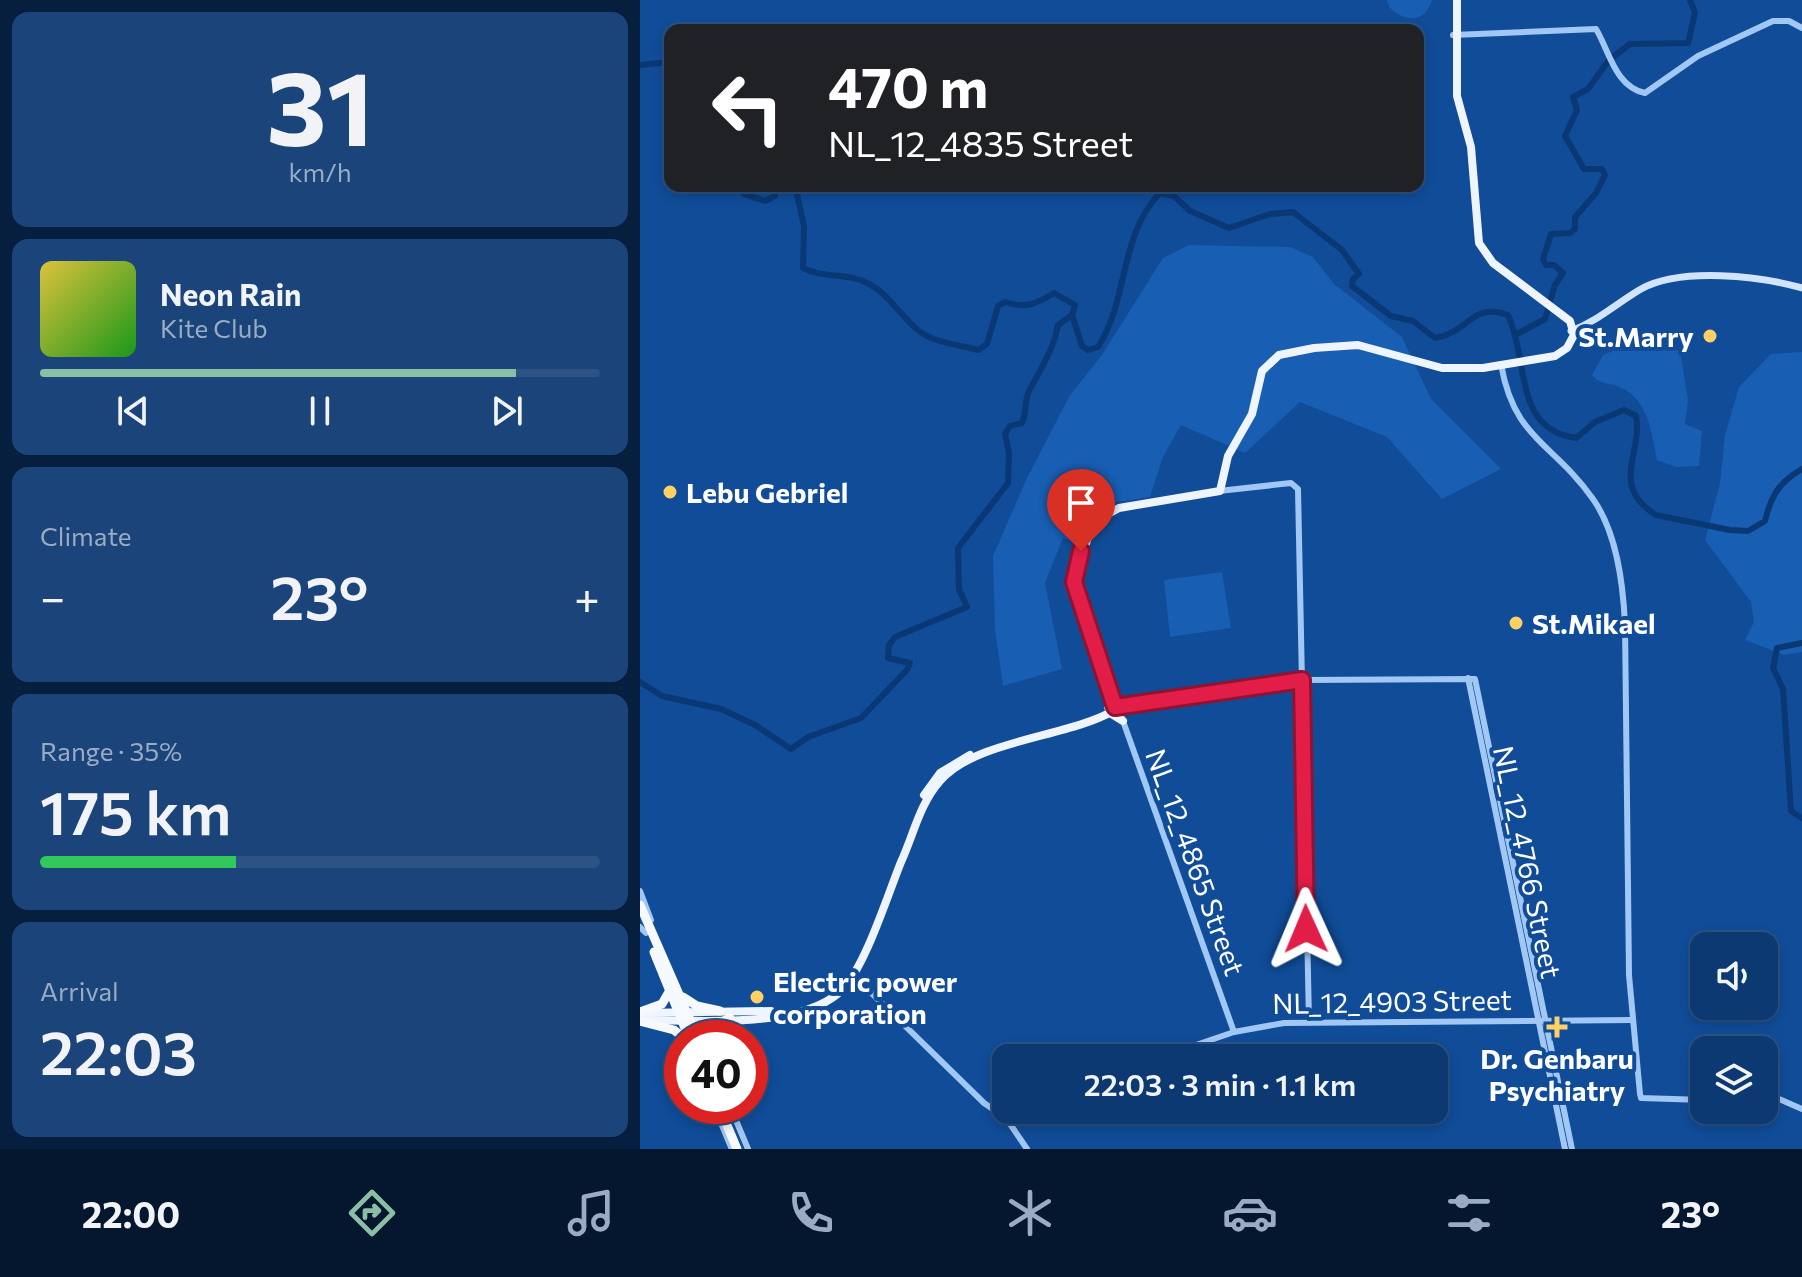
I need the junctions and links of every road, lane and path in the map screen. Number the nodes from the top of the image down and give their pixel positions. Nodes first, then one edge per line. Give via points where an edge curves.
1 (1455, 0) edge
2 (1802, 28) edge
3 (1455, 35) junction
4 (1802, 288) edge
5 (1572, 331) junction
6 (1506, 364) junction
7 (1218, 491) junction
8 (1302, 680) junction
9 (1112, 709) junction
10 (1123, 721) joint
11 (640, 891) edge
12 (640, 905) edge
13 (640, 919) edge
14 (646, 930) edge
15 (852, 974) junction
16 (672, 990) junction
17 (720, 1011) junction
18 (640, 1012) edge
19 (684, 1016) junction
20 (730, 1018) junction
21 (640, 1020) edge
22 (685, 1020) edge
23 (687, 1020) edge
24 (726, 1020) edge
25 (1541, 1020) junction
26 (1632, 1020) junction
27 (1309, 1022) junction
28 (664, 1027) edge
29 (1234, 1032) junction
30 (1199, 1044) edge
31 (1778, 1099) edge
32 (1690, 1100) edge
33 (992, 1109) edge
34 (1802, 1109) edge
35 (730, 1124) edge
36 (1010, 1124) edge
37 (740, 1149) edge
38 (1027, 1149) edge
39 (1565, 1149) edge
40 (1572, 1149) edge

1 - 3 main road
2 - 3 street via 1773,21 1681,65 1645,93 1632,88 1612,64 1596,29
3 - 5 main road via 1453,96 1469,148 1477,244 1491,264 1555,311
4 - 5 main road via 1740,276 1661,282
5 - 6 main road via 1559,352
6 - 7 main road via 1447,366 1358,343 1278,353 1260,370 1249,419 1225,459
6 - 26 street via 1508,397 1521,423 1594,500 1618,564 1625,624
7 - 8 street via 1297,486
7 - 9 main road via 1121,504 1088,538 1074,577
8 - 9 street
8 - 25 street, NL_12_4766 Street via 1471,679
8 - 27 street
9 - 10 main road
9 - 15 main road via 960,759 934,779
10 - 29 street, NL_12_4865 Street
11 - 14 street
12 - 14 highway
13 - 14 highway
14 - 16 highway
15 - 17 main road via 809,1007
15 - 20 main road via 836,996 813,1010
15 - 33 street
16 - 17 highway via 697,1006
16 - 18 highway via 662,1004
16 - 19 highway
17 - 19 main road
18 - 19 main road
19 - 20 main road
19 - 21 main road
19 - 22 highway
19 - 23 highway
20 - 24 highway
21 - 28 highway
25 - 26 street, NL_12_4903 Street
25 - 27 street, NL_12_4903 Street
25 - 39 street, NL_12_4766 Street
25 - 40 street, NL_12_4766 Street
26 - 32 street via 1641,1098
27 - 29 street, NL_12_4903 Street
29 - 30 street, NL_12_4903 Street
31 - 34 street
35 - 37 highway
36 - 38 street

